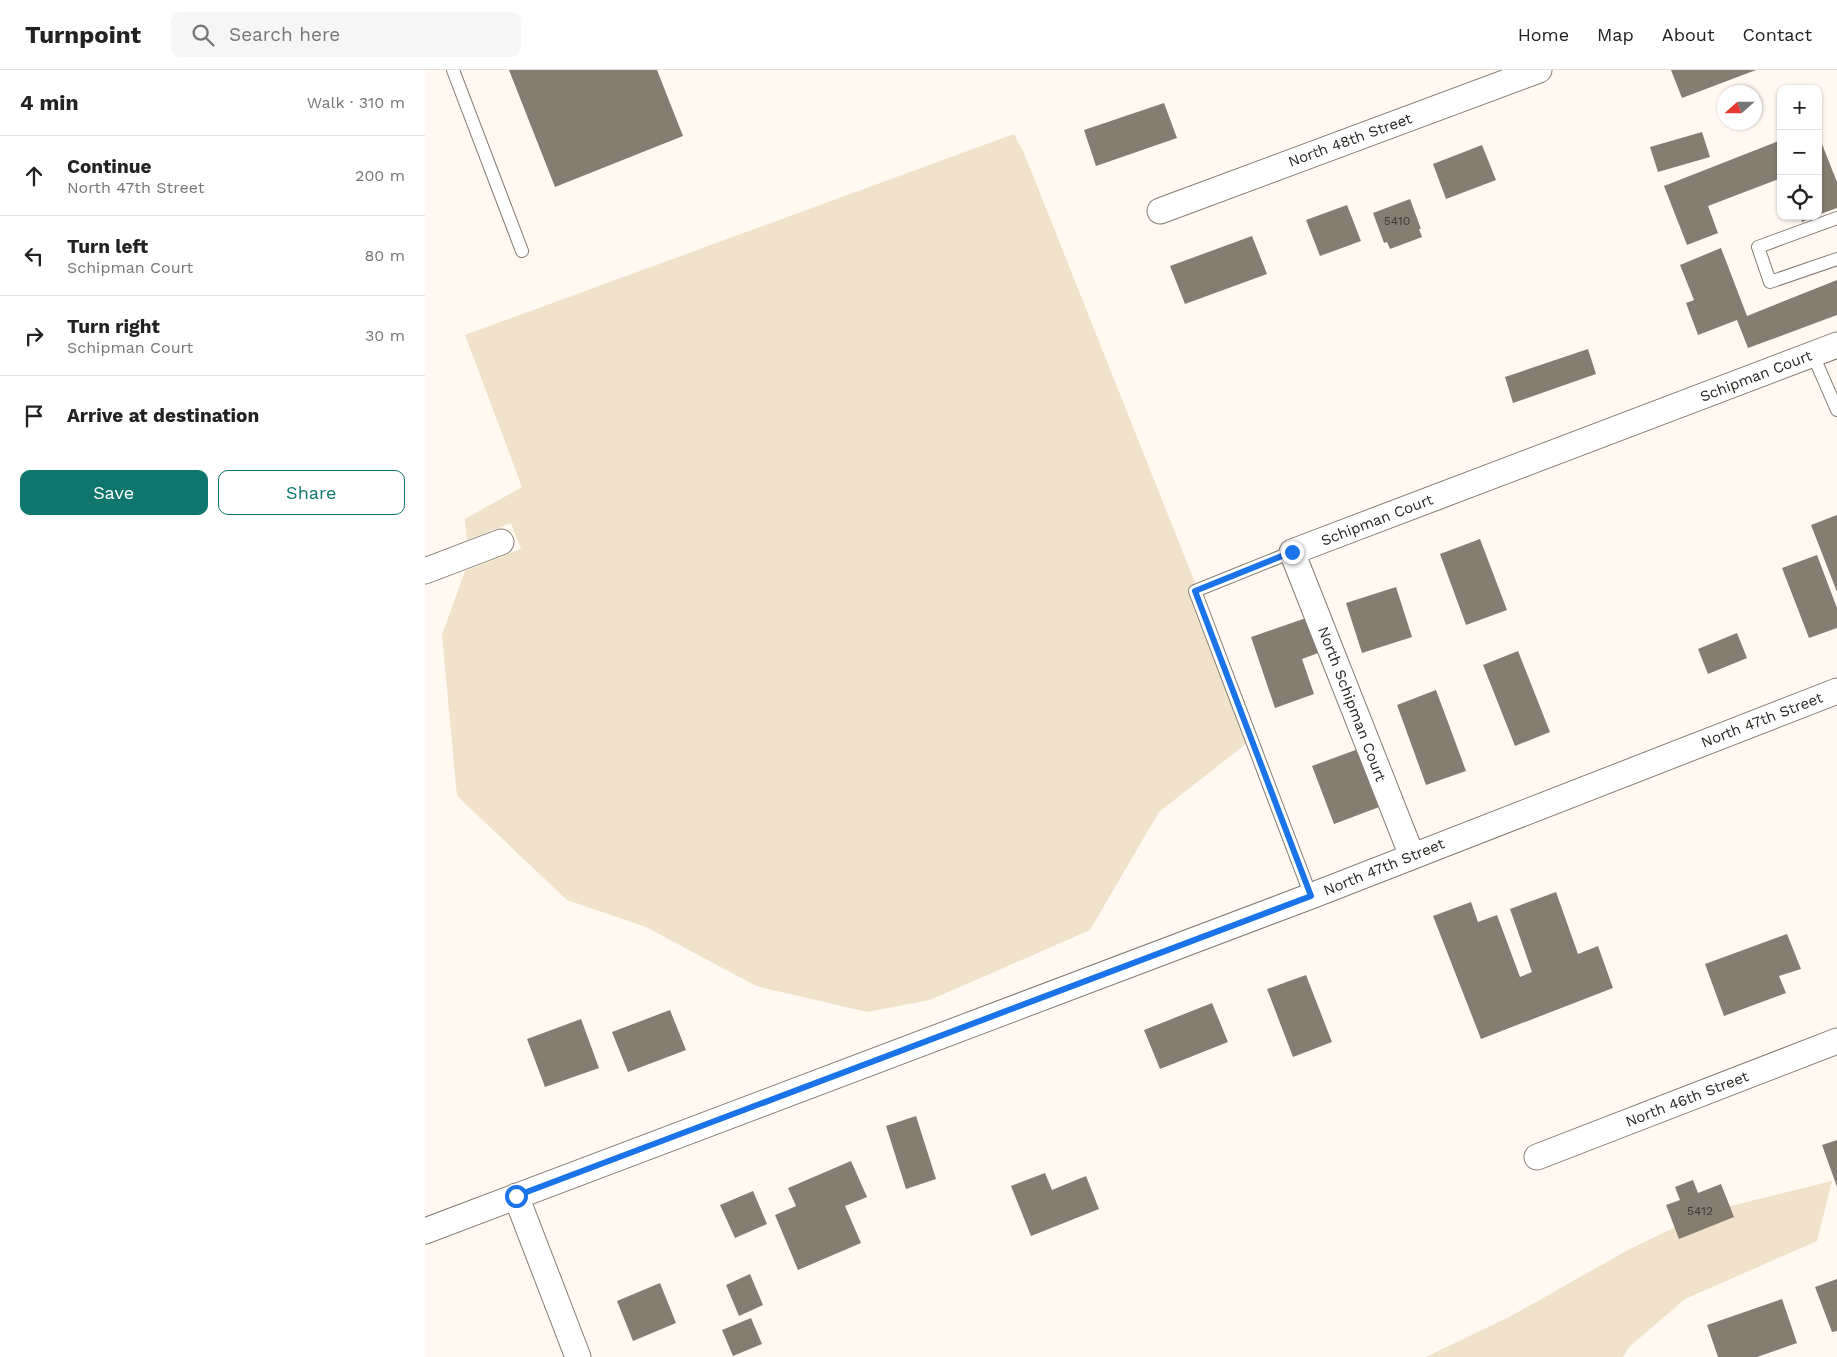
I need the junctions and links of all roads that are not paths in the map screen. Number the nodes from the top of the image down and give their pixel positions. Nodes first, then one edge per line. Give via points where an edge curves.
1 (453, 70) edge
2 (1539, 70) edge
3 (1160, 211) dead end
4 (1837, 218) edge
5 (522, 252) dead end
6 (1837, 259) edge
7 (1837, 345) edge
8 (1813, 355) junction
9 (1837, 410) edge
10 (501, 542) dead end
11 (1292, 552) junction
12 (425, 571) edge
13 (1837, 691) edge
14 (1412, 856) junction
15 (1311, 896) junction
16 (1837, 1041) edge
17 (1537, 1157) dead end
18 (516, 1196) junction
19 (425, 1231) edge
20 (578, 1357) edge

1 - 5 lane
2 - 3 street, North 48th Street
4 - 6 lane via 1757,247 1771,282
7 - 8 street, Schipman Court
8 - 9 lane
8 - 11 street, Schipman Court
10 - 12 street
11 - 14 street, North Schipman Court
11 - 15 lane, Schipman Court via 1195,591
13 - 14 street, North 47th Street
14 - 15 street, North 47th Street
15 - 18 street, North 47th Street
16 - 17 street, North 46th Street
18 - 19 street, North 47th Street
18 - 20 street

